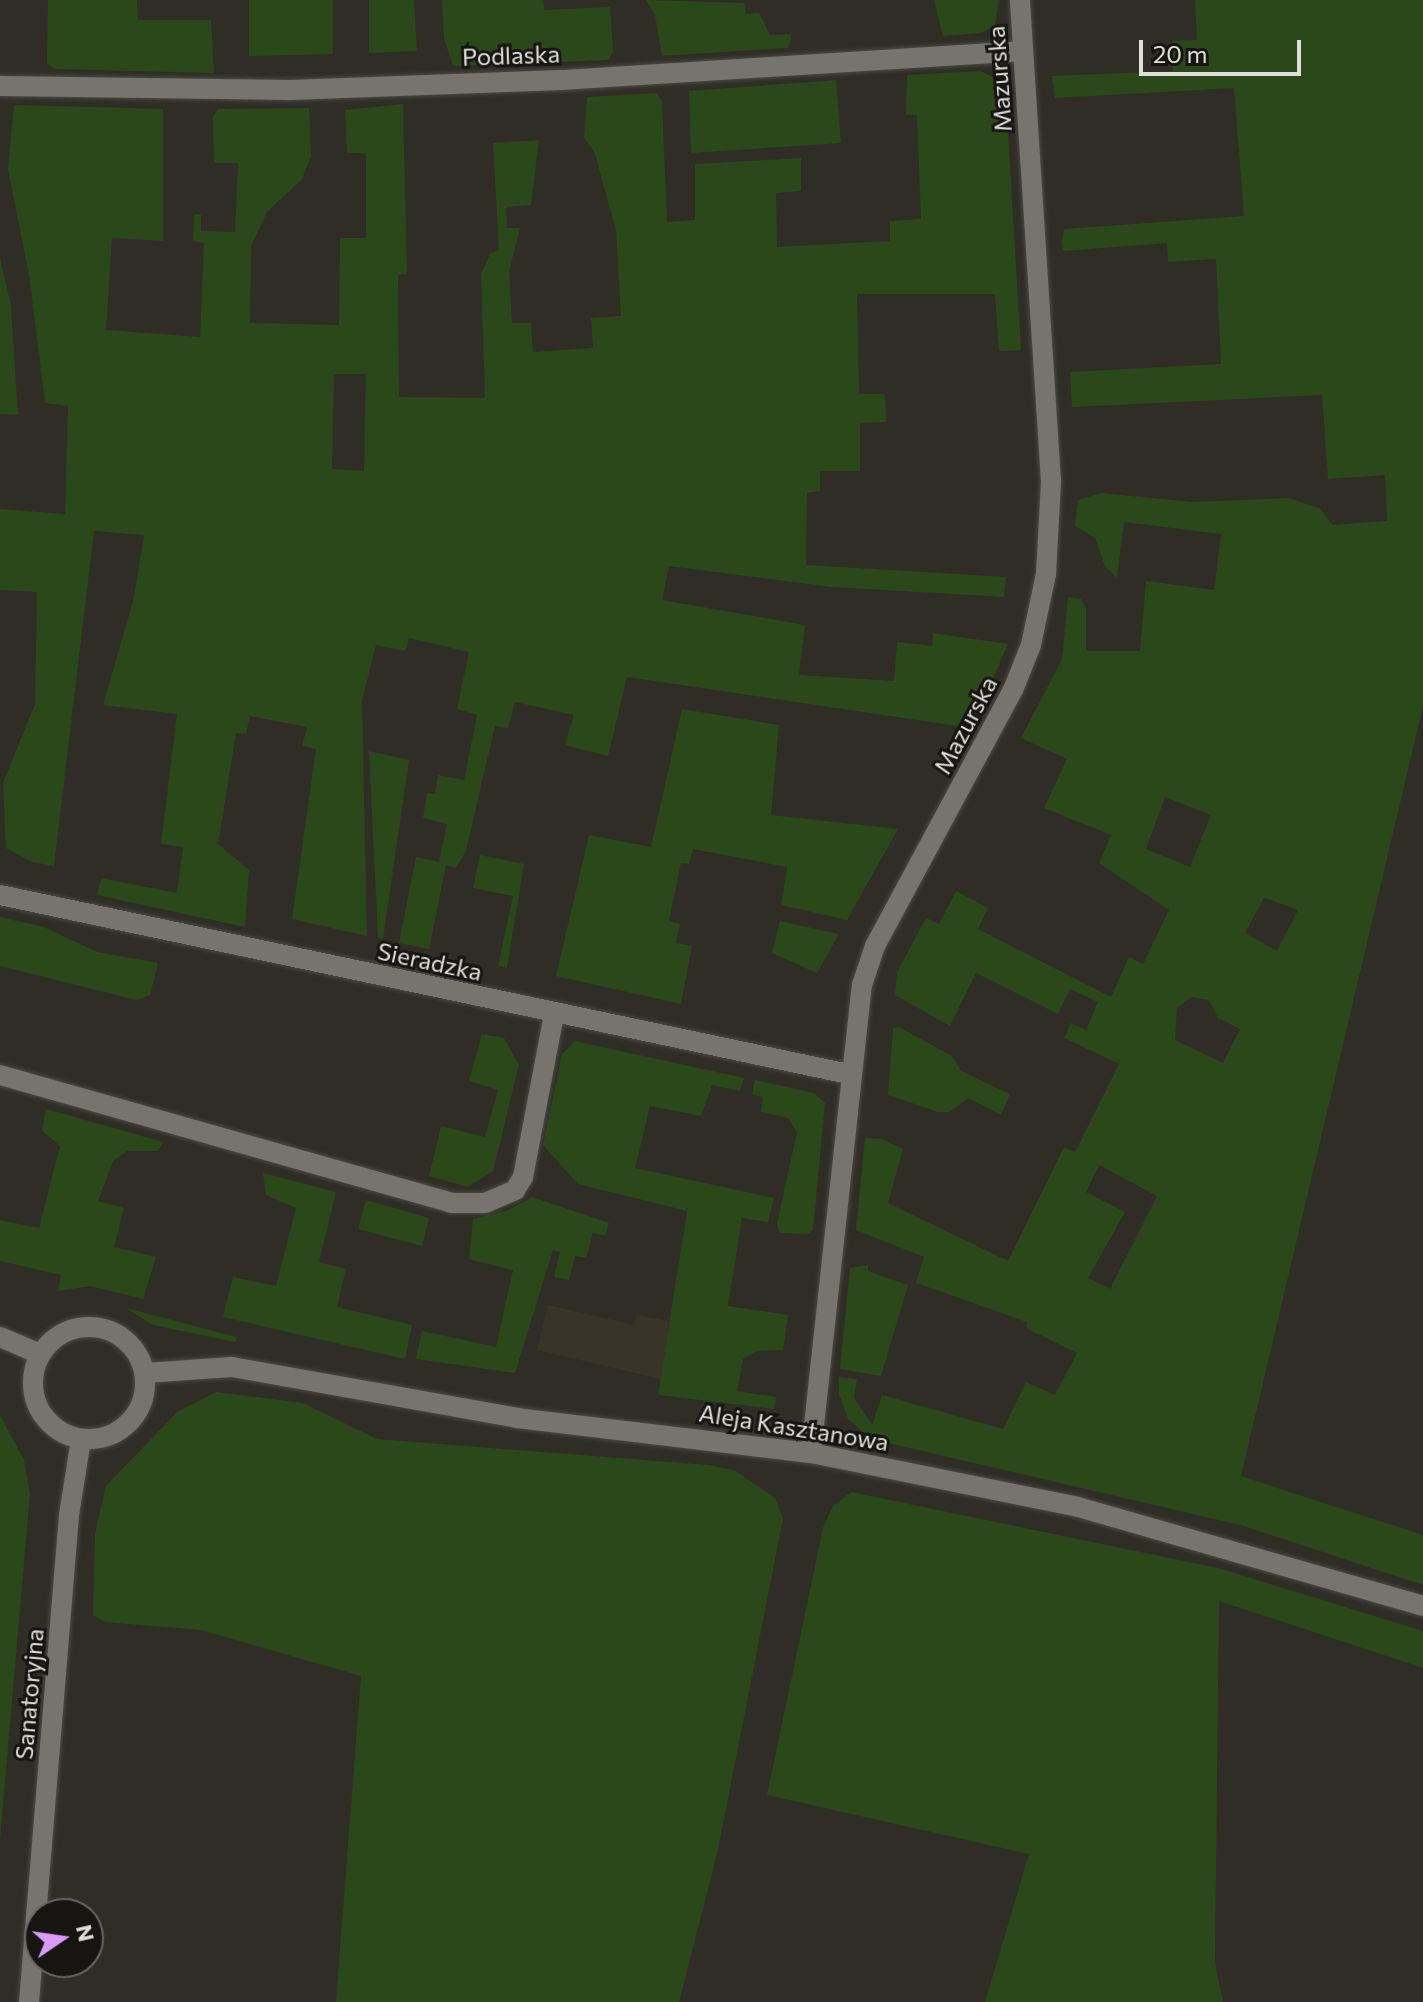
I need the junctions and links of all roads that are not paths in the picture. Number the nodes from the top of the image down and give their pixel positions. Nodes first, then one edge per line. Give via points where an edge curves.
1 (1020, 0) edge
2 (1022, 51) junction
3 (0, 86) edge
4 (0, 895) edge
5 (554, 1014) junction
6 (849, 1074) junction
7 (0, 1075) edge
8 (0, 1337) edge
9 (40, 1354) junction
10 (145, 1373) junction
11 (81, 1439) junction
12 (811, 1453) junction
13 (1423, 1606) edge
14 (29, 2002) edge

1 - 2 street, Mazurska
2 - 3 street, Podlaska via 562,80 290,90
2 - 6 street, Mazurska via 1051,481 1046,574 1031,645 1013,690 875,946 854,1023
4 - 5 street, Sieradzka
5 - 6 street, Sieradzka
5 - 7 street via 523,1177 502,1198 476,1204 423,1195
6 - 12 street, Mazurska
8 - 9 street
9 - 10 street via 65,1331 99,1327 130,1343
9 - 11 street via 32,1375 34,1397 60,1432
10 - 11 street via 146,1391 131,1422 116,1433
10 - 12 street, Aleja Kasztanowa via 232,1367 517,1418
11 - 14 street, Sanatoryjna via 69,1515
12 - 13 street, Aleja Kasztanowa via 1078,1507

